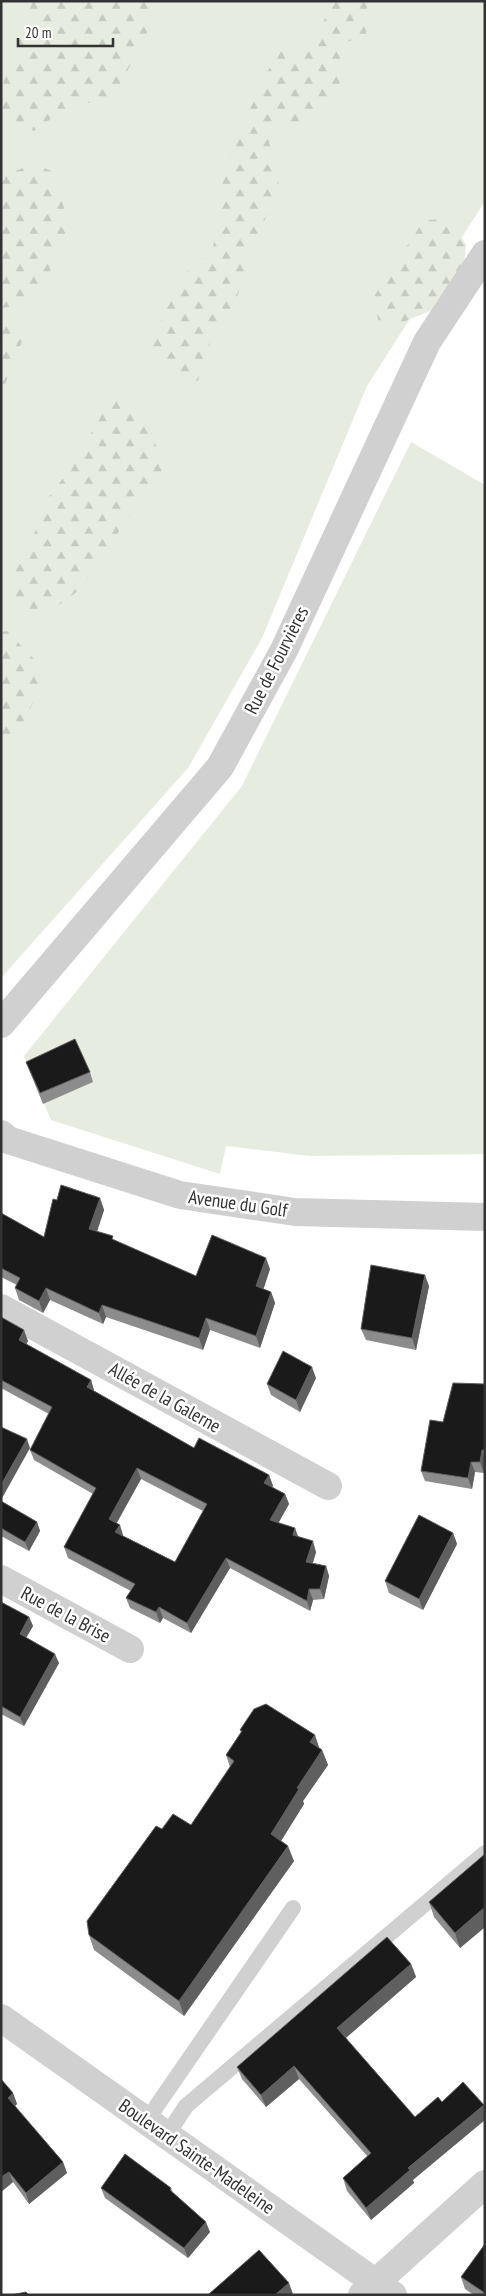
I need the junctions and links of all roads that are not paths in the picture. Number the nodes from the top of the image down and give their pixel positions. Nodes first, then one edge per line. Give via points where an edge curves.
1 (485, 254) edge
2 (1, 1024) edge
3 (1, 1134) edge
4 (485, 1217) edge
5 (1, 1308) edge
6 (328, 1486) dead end
7 (1, 1579) edge
8 (130, 1649) dead end
9 (485, 1853) edge
10 (293, 1908) dead end
11 (1, 2018) edge
12 (157, 2127) junction
13 (485, 2184) edge
14 (377, 2291) edge

1 - 2 street, Rue de Fourvières via 427,342 284,650 220,767
3 - 4 street, Avenue du Golf via 8,1140 180,1195 295,1212
5 - 6 street, Allée de la Galerne
7 - 8 street, Rue de la Brise
9 - 12 lane
10 - 12 lane
11 - 12 street, Boulevard Sainte-Madeleine
12 - 14 street, Boulevard Sainte-Madeleine
13 - 14 street

